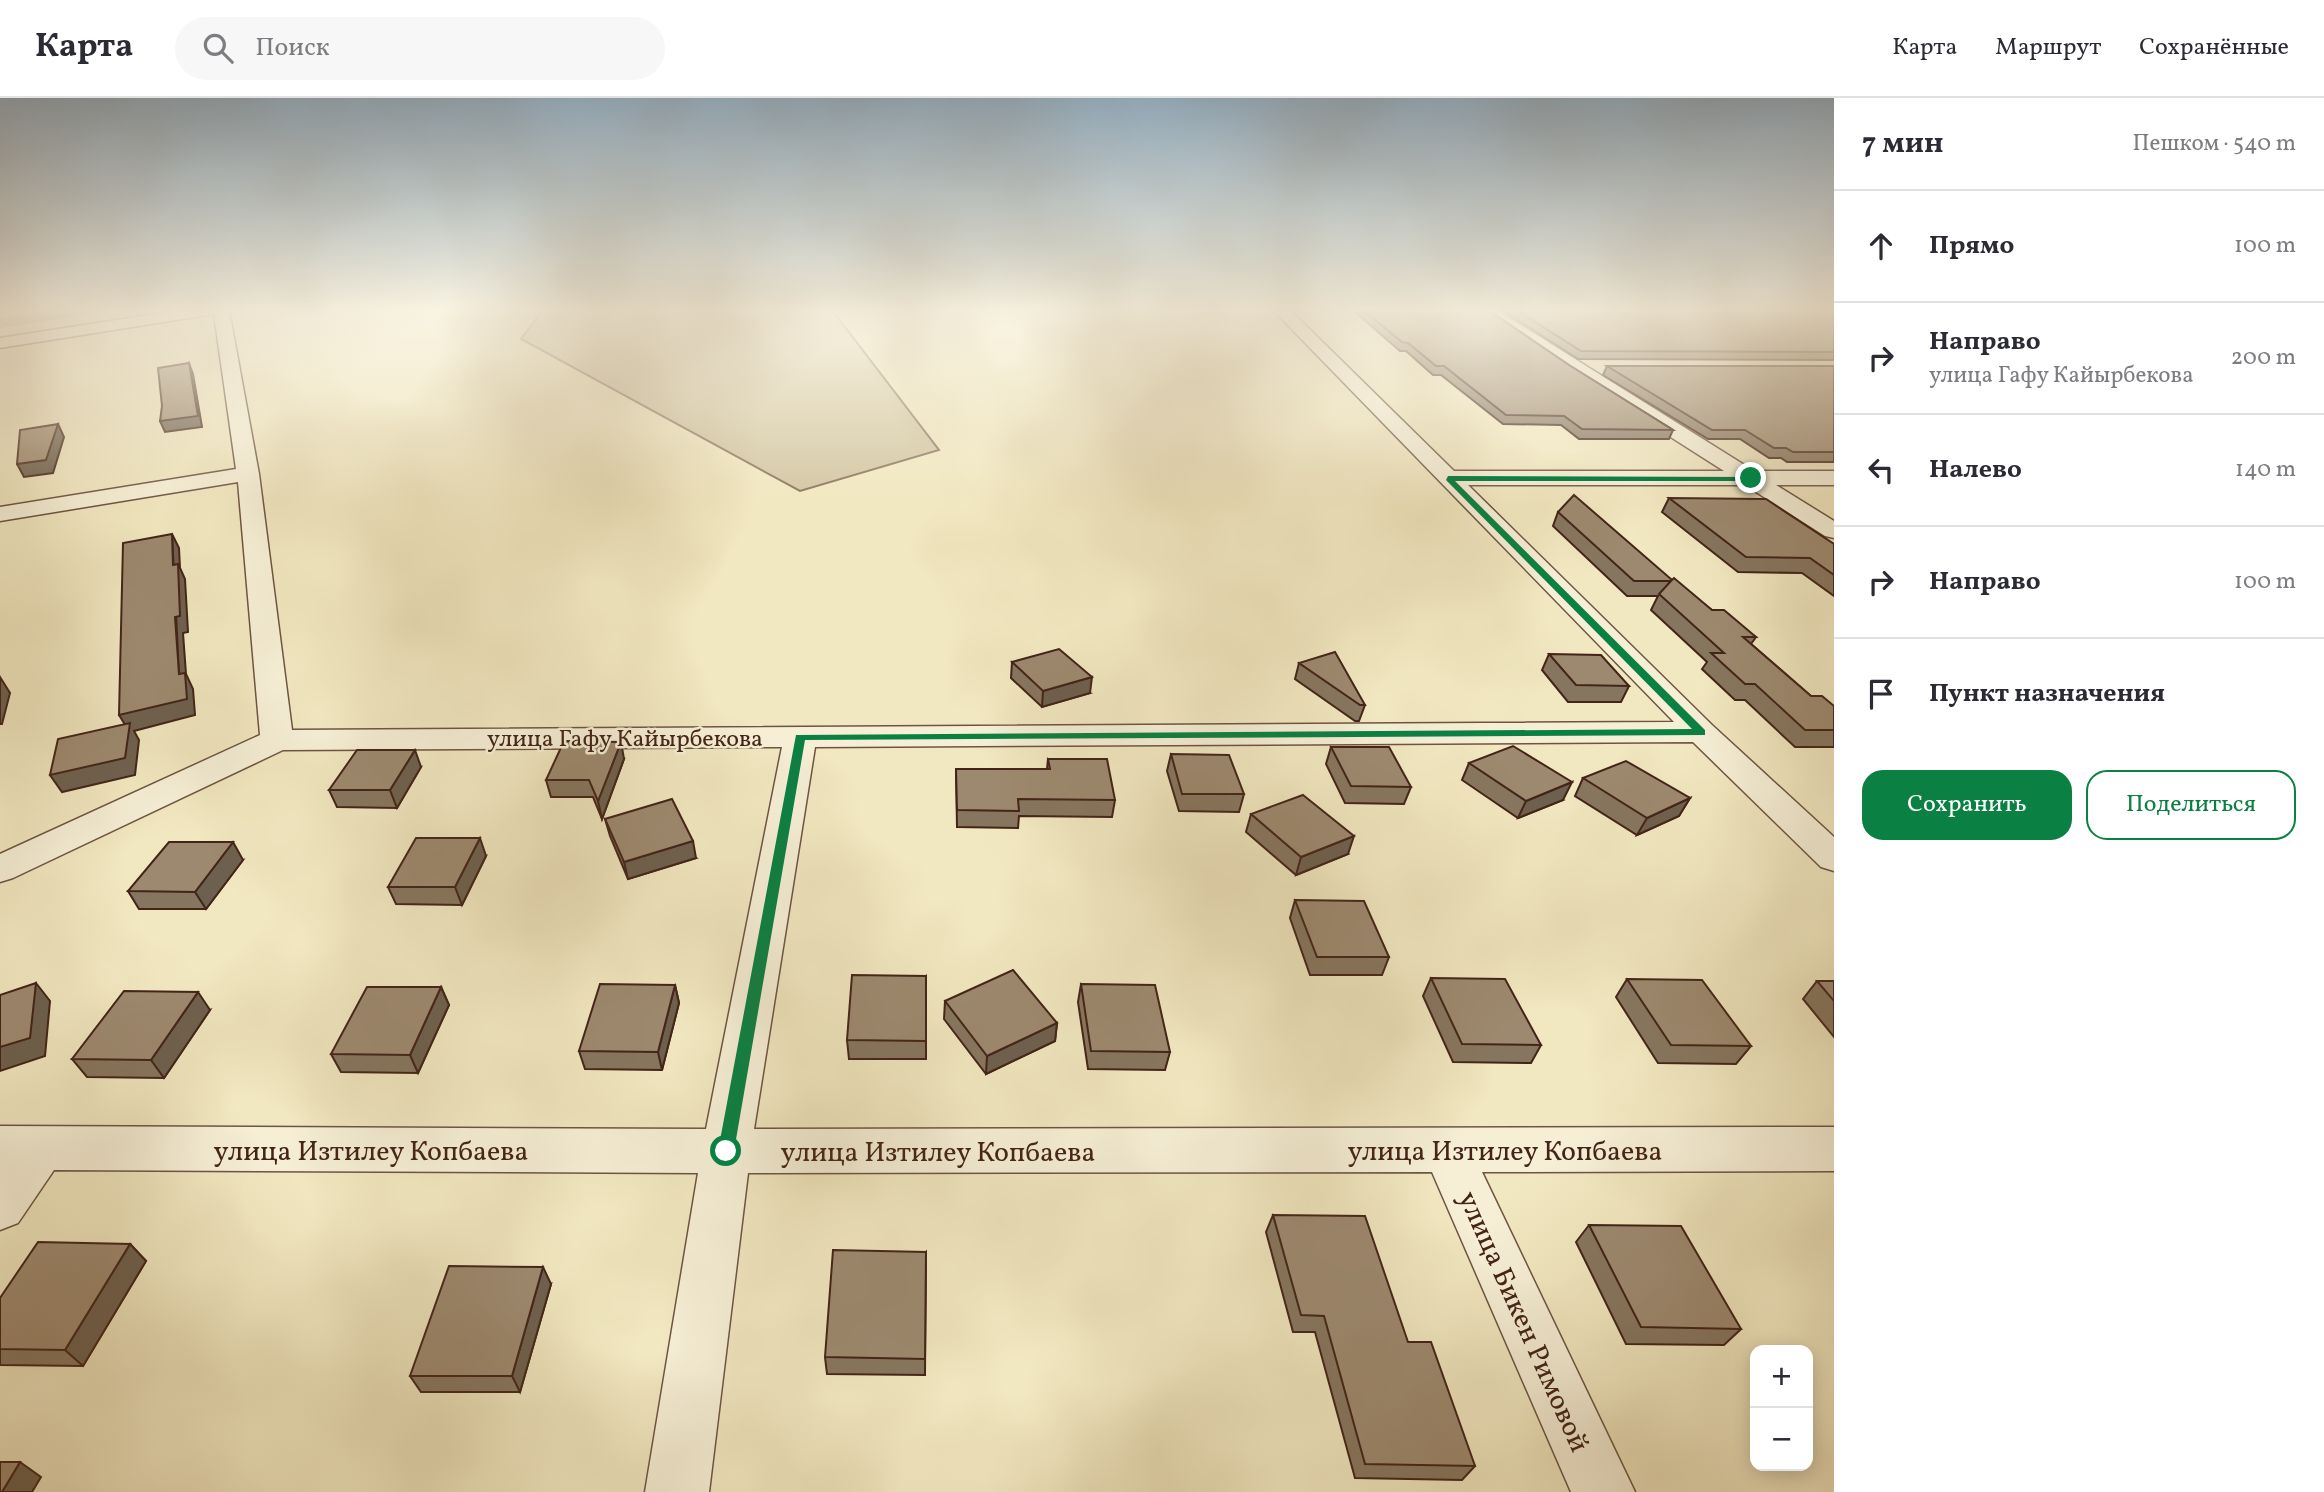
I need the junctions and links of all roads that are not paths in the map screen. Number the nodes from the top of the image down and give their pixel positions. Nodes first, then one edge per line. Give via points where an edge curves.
1 (231, 375) edge
2 (1345, 375) edge
3 (1586, 375) edge
4 (248, 474) junction
5 (1448, 478) junction
6 (1751, 478) junction
7 (1834, 478) edge
8 (0, 514) edge
9 (1834, 531) edge
10 (1701, 732) junction
11 (800, 737) junction
12 (277, 740) junction
13 (1834, 858) edge
14 (0, 869) edge
15 (20, 1148) edge
16 (1834, 1149) edge
17 (1447, 1150) junction
18 (726, 1151) junction
19 (0, 1206) edge
20 (677, 1492) edge
21 (1602, 1492) edge

1 - 4 street
2 - 5 street
3 - 6 street
4 - 8 street
4 - 12 street
5 - 6 street
5 - 10 street
6 - 7 street
6 - 9 street
10 - 11 street, улица Гафу Кайырбекова
10 - 13 street
11 - 12 street, улица Гафу Кайырбекова
11 - 18 street
12 - 14 street
15 - 18 street, улица Изтилеу Копбаева
15 - 19 street
16 - 17 street, улица Изтилеу Копбаева
17 - 18 street, улица Изтилеу Копбаева
17 - 21 street, улица Бикен Римовой
18 - 20 street

